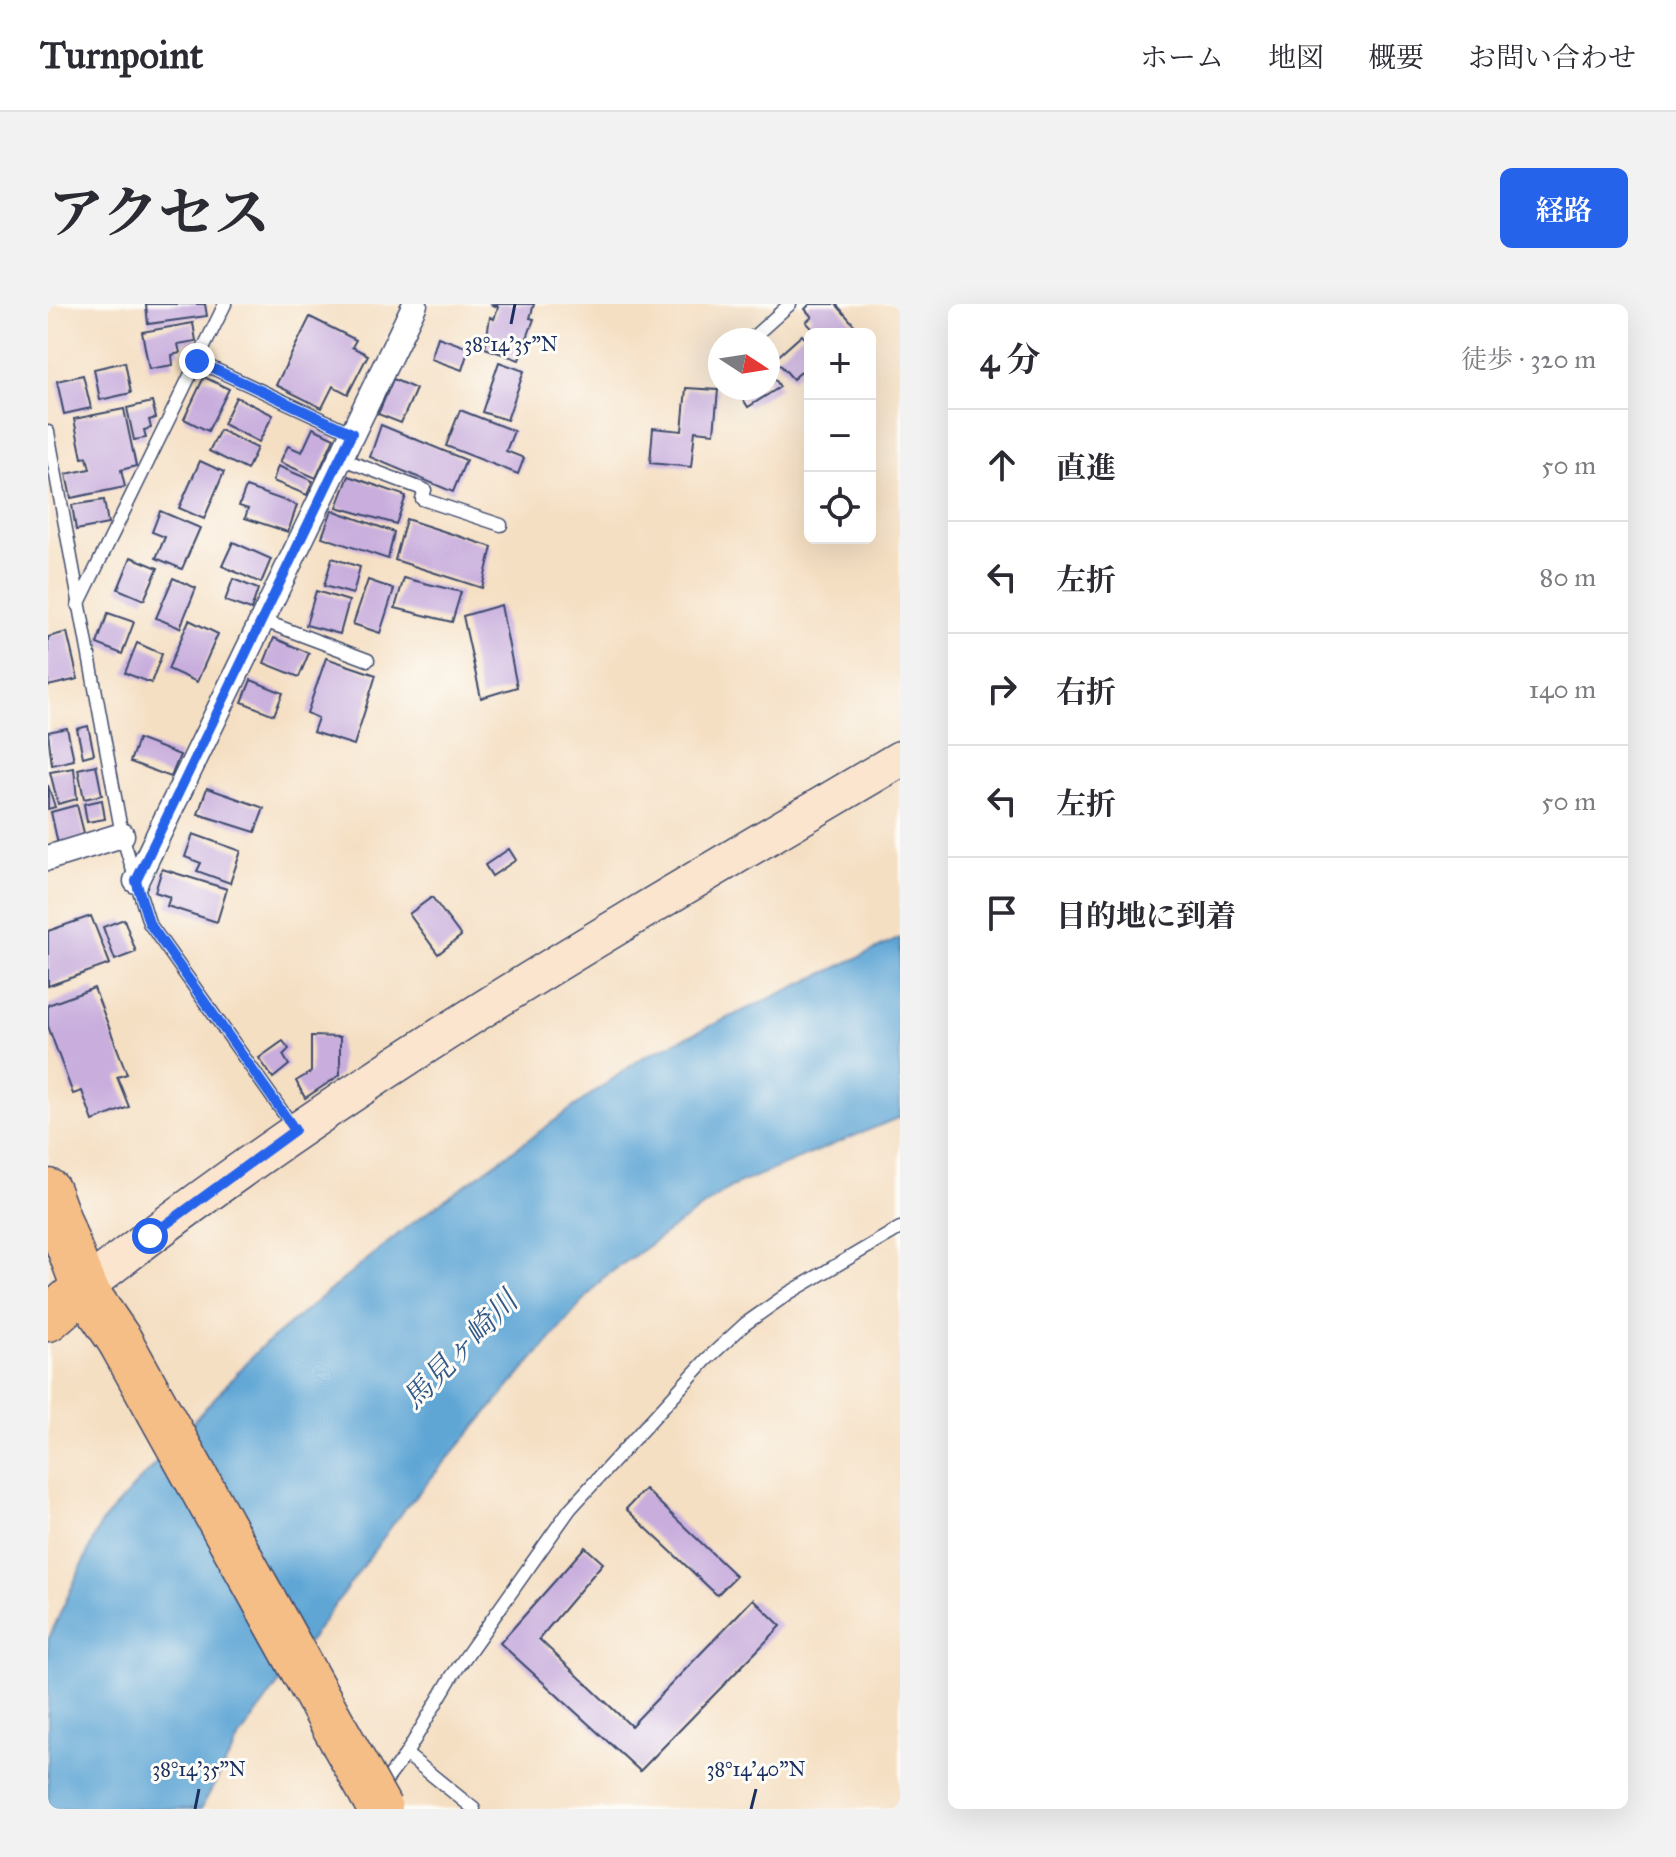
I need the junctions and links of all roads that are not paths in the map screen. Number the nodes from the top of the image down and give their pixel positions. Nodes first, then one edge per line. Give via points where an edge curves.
1 (225, 304) edge
2 (415, 304) edge
3 (790, 304) edge
4 (763, 328) edge
5 (197, 361) junction
6 (48, 432) edge
7 (352, 433) junction
8 (340, 458) junction
9 (501, 525) dead end
10 (78, 605) junction
11 (264, 621) junction
12 (368, 660) dead end
13 (900, 759) edge
14 (122, 835) junction
15 (48, 858) edge
16 (136, 881) junction
17 (295, 1130) junction
18 (48, 1191) edge
19 (900, 1228) edge
20 (48, 1264) edge
21 (84, 1288) junction
22 (48, 1319) edge
23 (406, 1754) junction
24 (365, 1809) edge
25 (380, 1809) edge
26 (474, 1809) edge

1 - 5 lane
2 - 7 street
3 - 4 lane
5 - 7 lane
5 - 10 lane
6 - 10 lane
7 - 8 street
8 - 9 lane via 425,490 422,499
8 - 11 street
10 - 14 lane
11 - 12 lane
11 - 16 street
13 - 17 street via 522,983
14 - 15 street
14 - 16 lane
16 - 17 lane via 149,923
17 - 21 street
18 - 21 highway
19 - 23 lane via 789,1293 706,1360 570,1509 452,1676
20 - 21 highway
21 - 22 highway
21 - 25 highway, bridge via 120,1341
23 - 24 lane
23 - 26 lane

